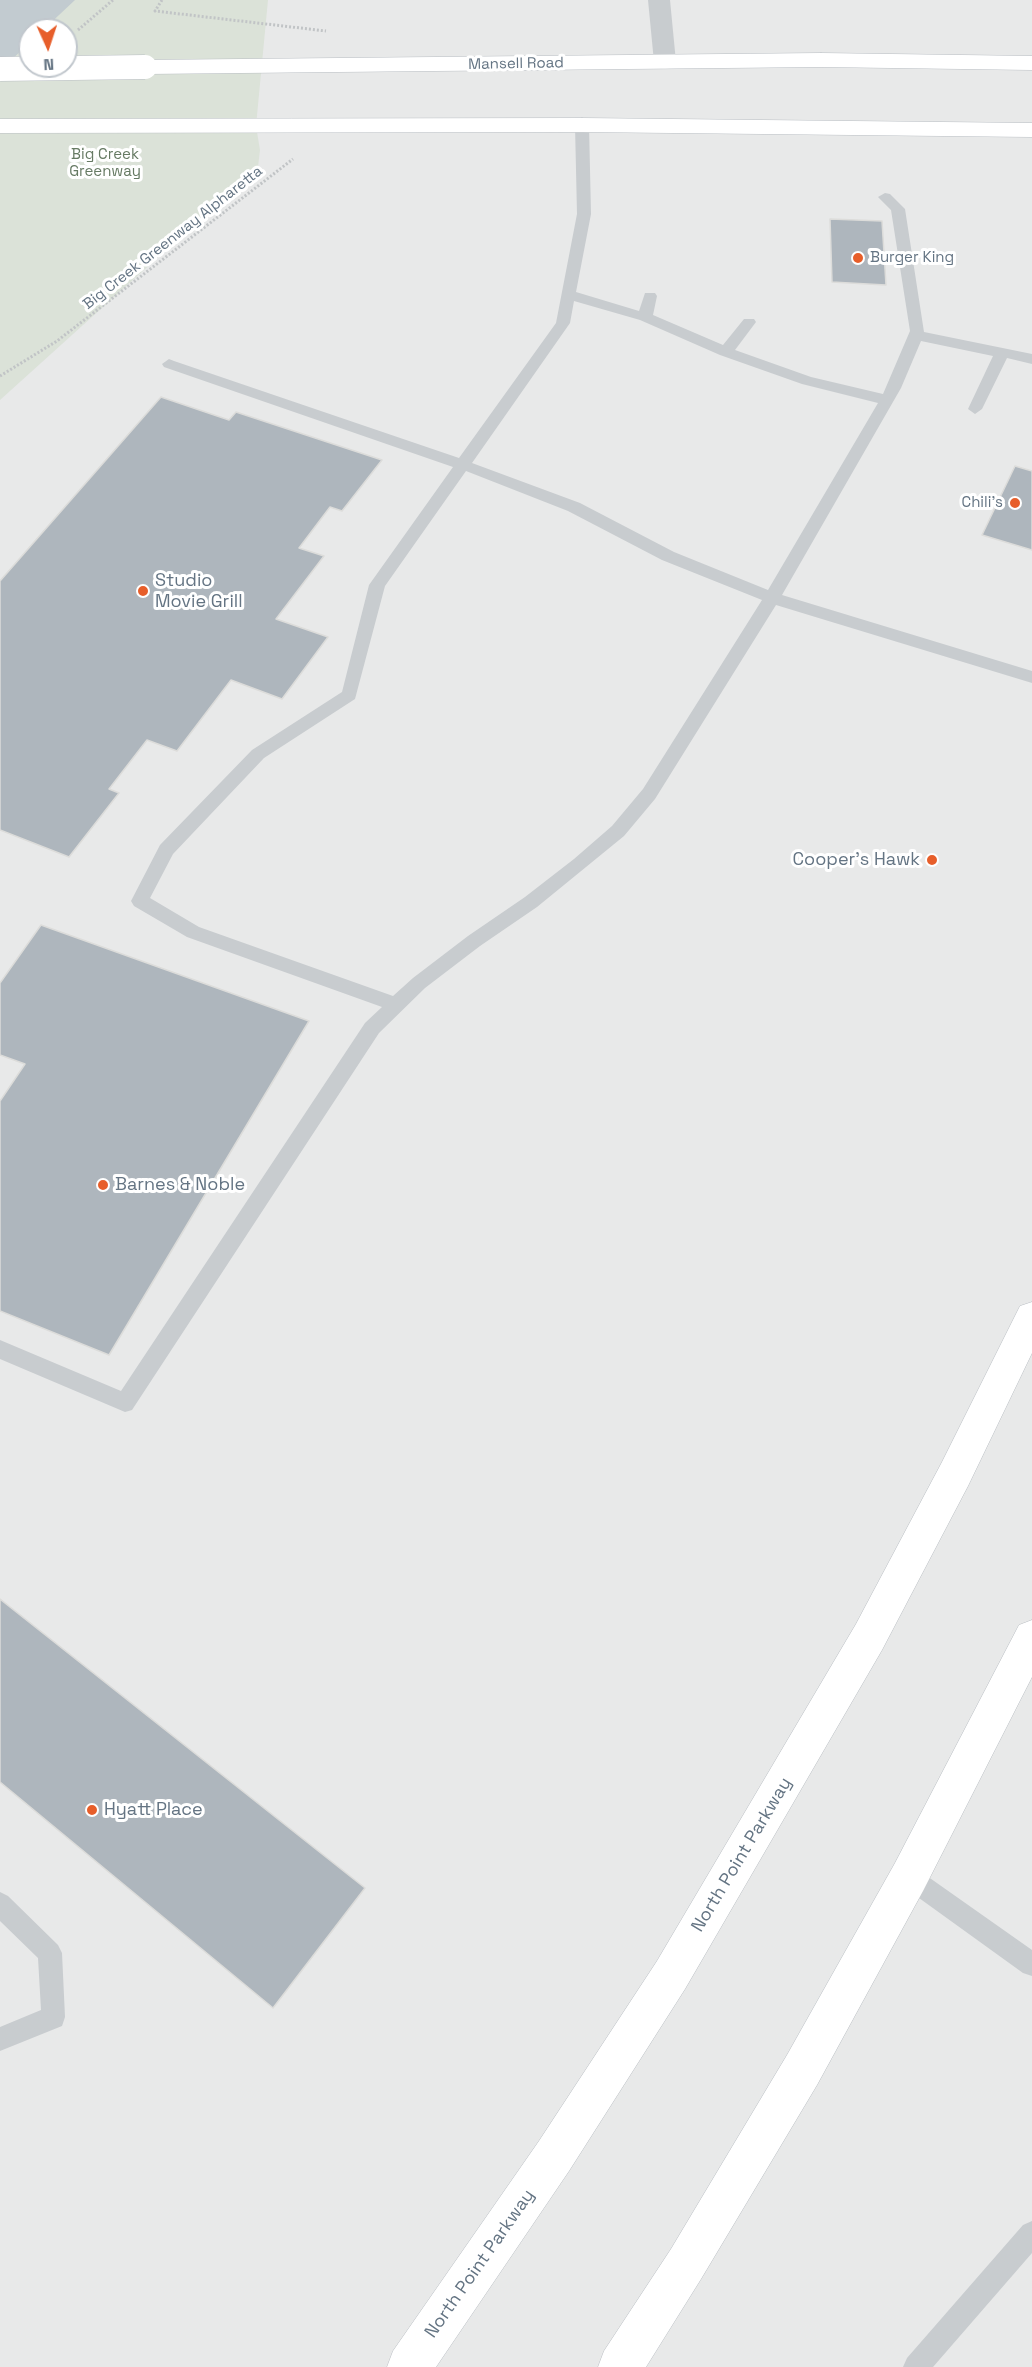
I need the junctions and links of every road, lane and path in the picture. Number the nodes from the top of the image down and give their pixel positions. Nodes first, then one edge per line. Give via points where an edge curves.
1 (113, 0) edge
2 (162, 0) edge
3 (659, 0) edge
4 (78, 30) edge
5 (332, 31) dead end
6 (665, 62) junction
7 (1032, 63) edge
8 (0, 69) edge
9 (582, 125) junction
10 (0, 126) edge
11 (1032, 130) edge
12 (298, 154) dead end
13 (885, 197) dead end
14 (568, 294) junction
15 (650, 296) dead end
16 (645, 317) junction
17 (748, 322) dead end
18 (916, 335) junction
19 (725, 352) junction
20 (1002, 353) junction
21 (1032, 359) edge
22 (169, 364) dead end
23 (0, 376) edge
24 (887, 400) junction
25 (975, 409) dead end
26 (463, 465) junction
27 (772, 598) junction
28 (1032, 677) edge
29 (397, 1005) junction
30 (1032, 1317) edge
31 (0, 1349) edge
32 (1032, 1638) edge
33 (909, 1877) junction
34 (0, 1904) edge
35 (1032, 1964) edge
36 (0, 2039) edge
37 (1032, 2234) edge
38 (409, 2367) edge
39 (620, 2367) edge
40 (916, 2367) edge

1 - 4 path
2 - 5 path via 155,11
3 - 6 street
6 - 7 main road, Mansell Road
6 - 8 main road, Mansell Road, bridge
9 - 10 main road
9 - 11 main road
9 - 14 lane via 584,214
12 - 23 path, Big Creek Greenway Alpharetta via 236,206 57,341
13 - 18 lane via 898,208
14 - 16 lane
14 - 26 lane via 563,323
15 - 16 lane
16 - 19 lane
17 - 19 lane
18 - 20 lane
18 - 24 lane
19 - 24 lane via 807,381
20 - 21 lane
20 - 25 lane
22 - 26 lane
24 - 27 lane
26 - 27 lane via 574,507 668,556
26 - 29 lane via 377,585 349,695 258,754 166,850 140,901 193,932
27 - 28 lane
27 - 29 lane via 649,794 618,831 531,902 419,983
29 - 31 lane via 372,1028 125,1403
30 - 38 main road, North Point Parkway via 869,1637 779,1794 670,1976 554,2156
32 - 33 main road
33 - 35 lane
33 - 39 main road via 802,2070
34 - 36 lane via 50,1953 52,2017
37 - 40 lane

